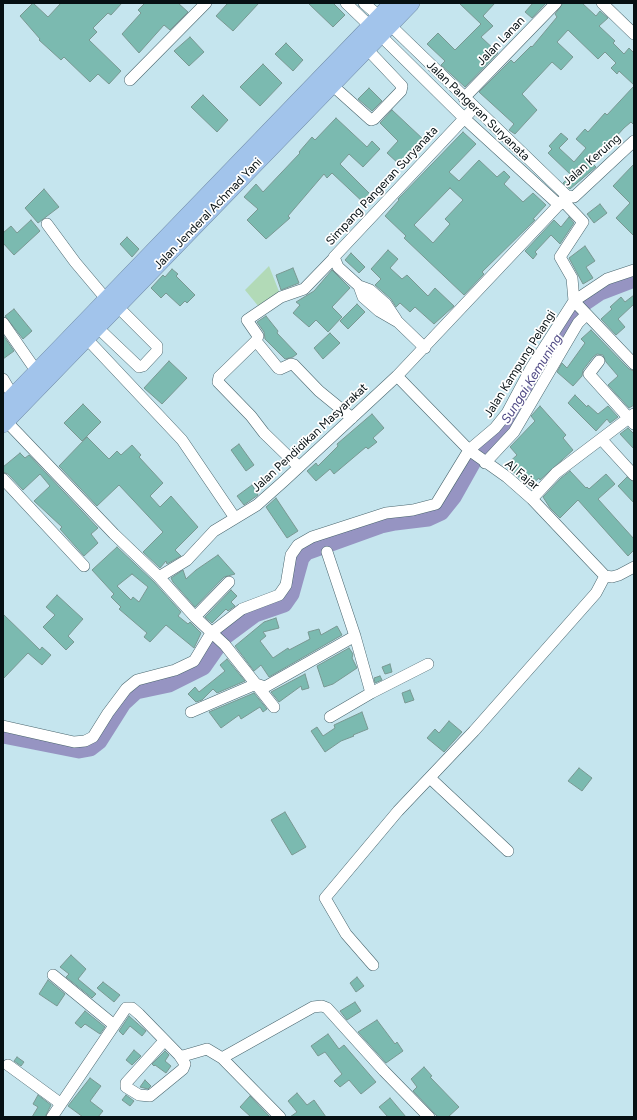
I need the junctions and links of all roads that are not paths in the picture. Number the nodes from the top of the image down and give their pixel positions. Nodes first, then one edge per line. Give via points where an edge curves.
1 (206, 3) edge
2 (346, 3) edge
3 (364, 3) edge
4 (393, 3) edge
5 (411, 3) edge
6 (556, 3) edge
7 (602, 3) edge
8 (380, 26) junction
9 (634, 34) edge
10 (366, 49) junction
11 (130, 80) dead end
12 (332, 85) junction
13 (464, 98) junction
14 (474, 108) junction
15 (465, 119) junction
16 (634, 141) edge
17 (231, 181) junction
18 (563, 201) junction
19 (47, 224) dead end
20 (334, 258) junction
21 (634, 270) edge
22 (575, 301) junction
23 (112, 303) junction
24 (585, 313) junction
25 (3, 322) edge
26 (92, 334) junction
27 (256, 341) junction
28 (425, 348) junction
29 (599, 361) dead end
30 (634, 364) edge
31 (37, 372) junction
32 (397, 376) junction
33 (3, 379) edge
34 (6, 412) edge
35 (352, 418) junction
36 (632, 419) edge
37 (602, 440) junction
38 (470, 451) junction
39 (484, 462) junction
40 (299, 467) junction
41 (634, 475) edge
42 (3, 478) edge
43 (532, 499) junction
44 (235, 518) junction
45 (327, 552) dead end
46 (84, 566) dead end
47 (634, 567) edge
48 (605, 576) junction
49 (158, 577) junction
50 (228, 582) dead end
51 (195, 617) junction
52 (212, 634) junction
53 (355, 636) junction
54 (428, 664) dead end
55 (256, 684) junction
56 (371, 693) junction
57 (274, 707) dead end
58 (191, 712) dead end
59 (330, 717) dead end
60 (3, 726) edge
61 (430, 778) junction
62 (508, 851) dead end
63 (373, 965) dead end
64 (53, 975) dead end
65 (114, 1025) junction
66 (164, 1041) junction
67 (179, 1055) junction
68 (222, 1058) junction
69 (8, 1065) dead end
70 (60, 1104) junction
71 (55, 1116) edge
72 (280, 1117) edge
73 (429, 1117) edge

1 - 11 street
2 - 8 street
3 - 8 street
4 - 8 highway, Jalan Jenderal Achmad Yani
5 - 8 highway, Jalan Jenderal Achmad Yani
6 - 13 street, Jalan Lanan
7 - 9 street
8 - 10 highway, Jalan Jenderal Achmad Yani
8 - 13 street, Jalan Pangeran Suryanata
8 - 15 street, Jalan Pangeran Suryanata
8 - 17 highway, Jalan Jenderal Achmad Yani
10 - 12 highway, Jalan Jenderal Achmad Yani
10 - 12 street via 402,86 403,89 396,97 371,120
12 - 17 highway, Jalan Jenderal Achmad Yani
13 - 14 street, Jalan Pangeran Suryanata
14 - 15 street, Simpang Pangeran Suryanata
14 - 18 street, Jalan Pangeran Suryanata
15 - 18 street, Jalan Pangeran Suryanata
15 - 20 street, Simpang Pangeran Suryanata via 335,253
16 - 18 street, Jalan Keruing via 574,196
17 - 23 highway, Jalan Jenderal Achmad Yani
18 - 22 street via 583,222 560,257 572,278
18 - 28 street, Jalan Pendidikan Masyarakat
19 - 23 street via 75,262
20 - 27 street via 304,289 281,297 247,320 258,336
20 - 28 street, Simpang Pangeran Suryanata via 338,266 359,286 363,297 379,311 398,322
21 - 22 street, Jalan Kampung Pelangi via 607,279
22 - 24 street
22 - 38 street, Jalan Kampung Pelangi via 531,368 507,413
23 - 26 highway, Jalan Jenderal Achmad Yani
23 - 26 street via 158,348 139,367
23 - 31 highway, Jalan Jenderal Achmad Yani
24 - 30 street
24 - 39 street via 514,432
25 - 31 street
26 - 34 highway, Jalan Jenderal Achmad Yani
26 - 44 street via 182,440
27 - 35 street via 280,369 294,365 319,391
27 - 40 street via 219,377 218,382
28 - 32 street, Jalan Pendidikan Masyarakat
29 - 36 street via 589,374
31 - 34 highway, Jalan Jenderal Achmad Yani
32 - 35 street, Jalan Pendidikan Masyarakat
32 - 38 street, Al Fajar
33 - 34 street
34 - 49 street via 114,534
35 - 40 street, Jalan Pendidikan Masyarakat
36 - 37 street
37 - 41 street
37 - 43 street via 556,473
38 - 39 street, Al Fajar
38 - 52 street, Jalan Kampung Pelangi via 436,504 386,513 312,537 298,545 291,555 286,585 279,595 242,610
39 - 43 street, Al Fajar via 507,477
40 - 44 street, Jalan Pendidikan Masyarakat via 257,505
42 - 46 street
43 - 48 street, Al Fajar
44 - 49 street, Jalan Pendidikan Masyarakat via 214,531 187,560
45 - 53 street
47 - 48 street via 619,575
48 - 61 street via 596,593
49 - 51 street
50 - 51 street
51 - 52 street
52 - 55 street via 225,645
52 - 60 street, Jalan Kampung Pelangi via 194,661 174,670 136,680 126,689 93,737 85,741 74,742
53 - 55 street via 265,687
53 - 56 street
54 - 56 street
55 - 57 street
55 - 58 street
56 - 59 street
61 - 62 street
61 - 63 street via 398,811 325,898 346,934
64 - 65 street
65 - 66 street via 126,1008 132,1008
65 - 70 street
66 - 67 street
66 - 67 street via 126,1083 126,1087 139,1095 150,1096 183,1069 185,1064
67 - 68 street via 207,1049
68 - 72 street
68 - 73 street via 313,1007 322,1006 327,1008
69 - 70 street
70 - 71 street

